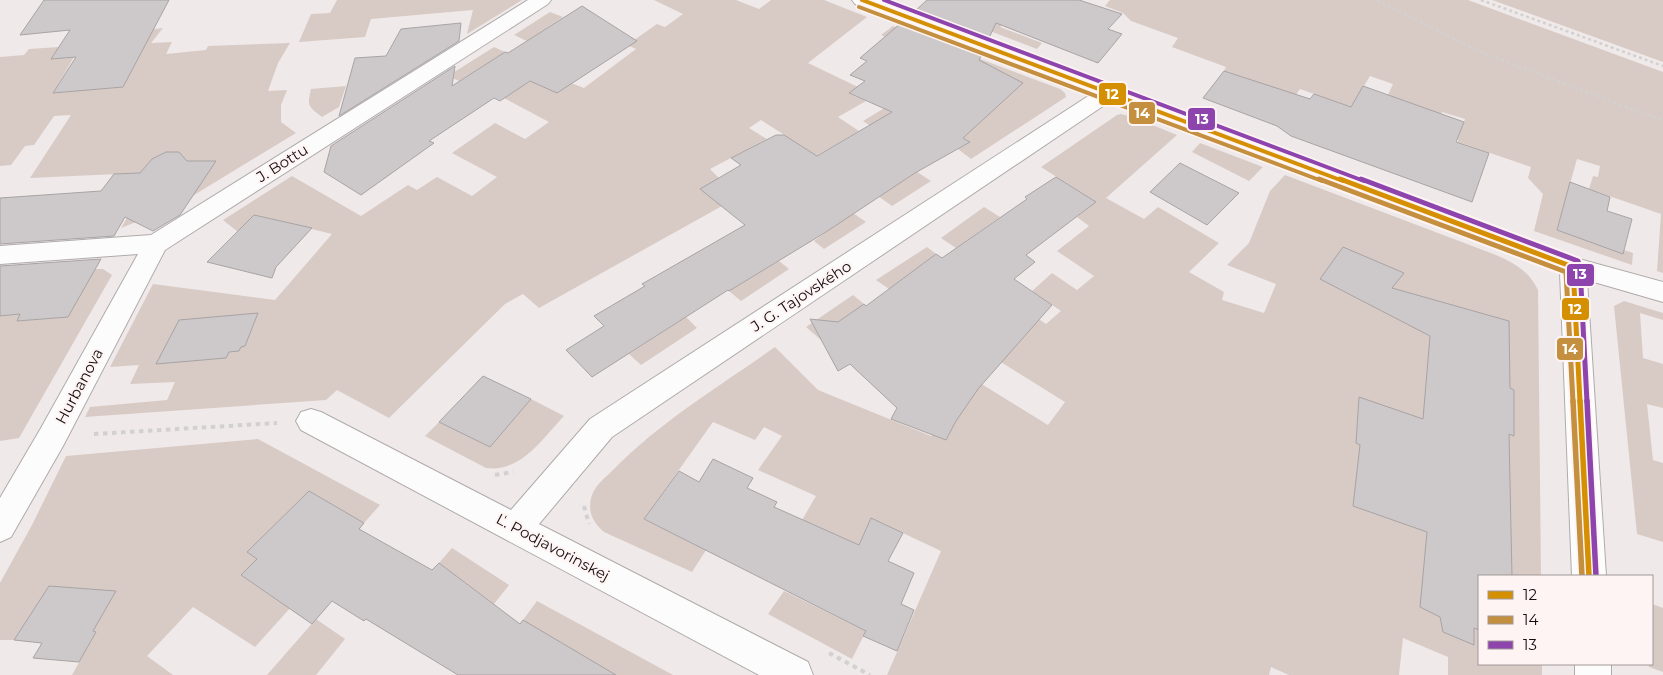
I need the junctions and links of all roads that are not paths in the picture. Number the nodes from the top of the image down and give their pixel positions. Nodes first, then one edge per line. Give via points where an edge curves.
1 (541, 0) edge
2 (862, 0) edge
3 (1110, 92) junction
4 (156, 244) junction
5 (0, 254) edge
6 (1573, 267) junction
7 (1663, 292) edge
8 (311, 421) road end
9 (0, 527) edge
10 (516, 527) junction
11 (1588, 575) edge
12 (795, 675) edge

1 - 4 street, J. Bottu
2 - 3 street
3 - 6 street
3 - 10 street, J. G. Tajovského via 601,428
4 - 5 street, J. Bottu
4 - 9 street, Hurbanova
6 - 7 street
6 - 11 street
8 - 10 street, Ľ. Podjavorinskej
10 - 12 street, Ľ. Podjavorinskej

